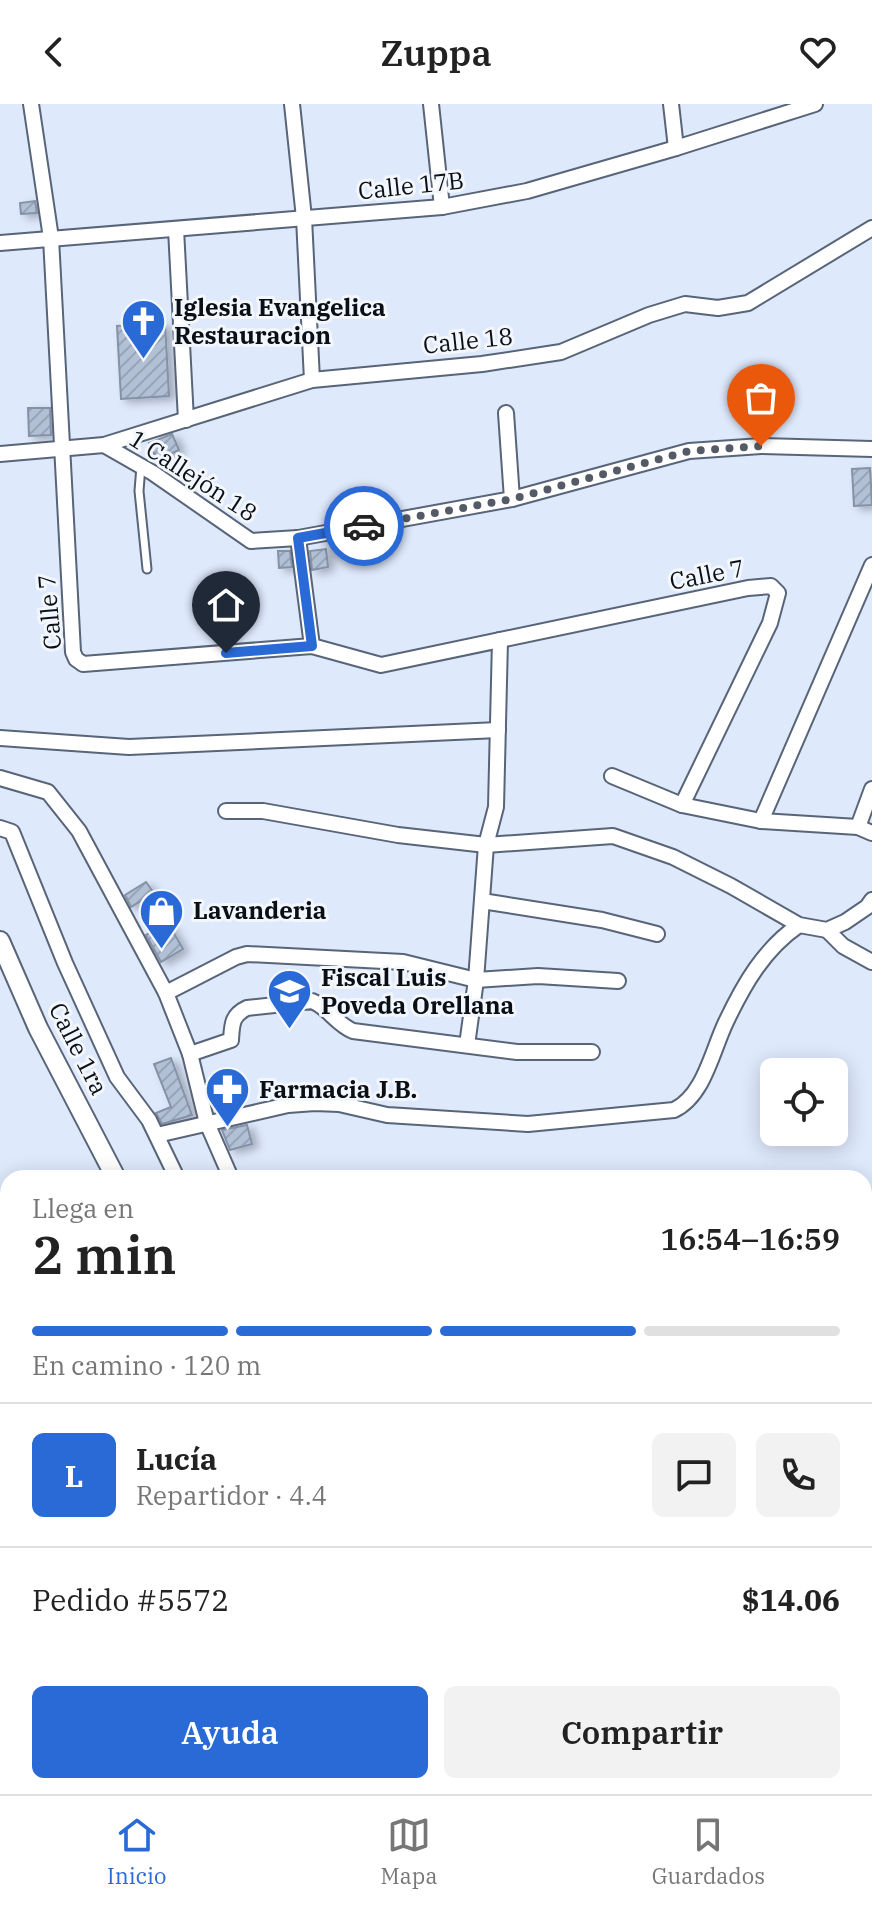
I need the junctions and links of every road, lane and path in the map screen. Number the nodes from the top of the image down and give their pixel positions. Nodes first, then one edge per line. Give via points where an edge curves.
1 (31, 104) edge
2 (292, 104) edge
3 (431, 104) edge
4 (671, 104) edge
5 (815, 104) edge
6 (676, 148) junction
7 (442, 207) junction
8 (304, 218) junction
9 (872, 228) edge
10 (176, 229) junction
11 (51, 238) junction
12 (0, 243) edge
13 (312, 380) junction
14 (506, 413) dead end
15 (186, 420) junction
16 (104, 445) junction
17 (61, 447) junction
18 (872, 449) edge
19 (0, 454) edge
20 (141, 466) junction
21 (512, 499) junction
22 (298, 538) junction
23 (872, 565) edge
24 (147, 569) dead end
25 (500, 640) junction
26 (312, 646) junction
27 (498, 730) junction
28 (0, 738) edge
29 (612, 776) dead end
30 (0, 778) edge
31 (872, 789) edge
32 (682, 805) junction
33 (226, 811) dead end
34 (761, 821) junction
35 (0, 828) edge
36 (865, 830) edge
37 (486, 845) junction
38 (872, 900) edge
39 (482, 901) junction
40 (799, 925) junction
41 (827, 930) junction
42 (657, 934) dead end
43 (0, 941) edge
44 (872, 962) edge
45 (476, 980) junction
46 (618, 981) dead end
47 (166, 993) junction
48 (467, 1045) junction
49 (592, 1052) dead end
50 (190, 1054) junction
51 (207, 1123) junction
52 (157, 1135) junction
53 (112, 1170) edge
54 (173, 1170) edge
55 (228, 1170) edge

1 - 11 street, Calle 7
2 - 8 street
3 - 7 street
4 - 6 street
5 - 6 street, Calle 17B
6 - 7 street, Calle 17B via 527,191
7 - 8 street, Calle 17B
8 - 10 street, Calle 17B
8 - 13 street
9 - 13 street, Calle 18 via 748,303 718,308 685,304 561,352
10 - 11 street, Calle 17B
10 - 15 street
11 - 12 street, Calle 17B
11 - 17 street, Calle 7
13 - 15 street, Calle 18
14 - 21 street
15 - 16 street, Calle 18
16 - 17 street, Calle 18
16 - 20 street, 1 Callejón 18
17 - 19 street, Calle 18
17 - 26 street, Calle 7 via 76,659 83,664
18 - 21 street, 1 Callejón 18 via 761,446 689,451
20 - 22 street, 1 Callejón 18 via 251,541
20 - 24 lane
21 - 22 street, 1 Callejón 18
22 - 26 street
23 - 34 street
25 - 26 street, Calle 7 via 381,665
25 - 27 street
25 - 32 street, Calle 7 via 771,586 778,593 770,623
27 - 28 street via 129,747
27 - 37 street via 496,807
29 - 32 street
30 - 47 street via 48,792 79,831
31 - 36 street
32 - 34 street
33 - 37 street via 263,811
34 - 36 street
35 - 52 street via 12,832 117,1077
37 - 39 street
37 - 40 street via 613,836 673,857
38 - 41 street
39 - 42 street
39 - 45 street
40 - 41 street
40 - 51 street via 776,940 747,981 695,1092 686,1105 674,1110 528,1124 387,1115 315,1103
41 - 44 street
43 - 53 street, Calle 1ra via 38,1028
45 - 46 street via 538,976
45 - 47 street via 403,962 247,954
45 - 48 street
47 - 50 street
48 - 49 street via 517,1052
48 - 50 street via 353,1031 312,1001 247,1008 233,1019 231,1040
50 - 51 street
51 - 52 street
51 - 55 street
52 - 54 street

